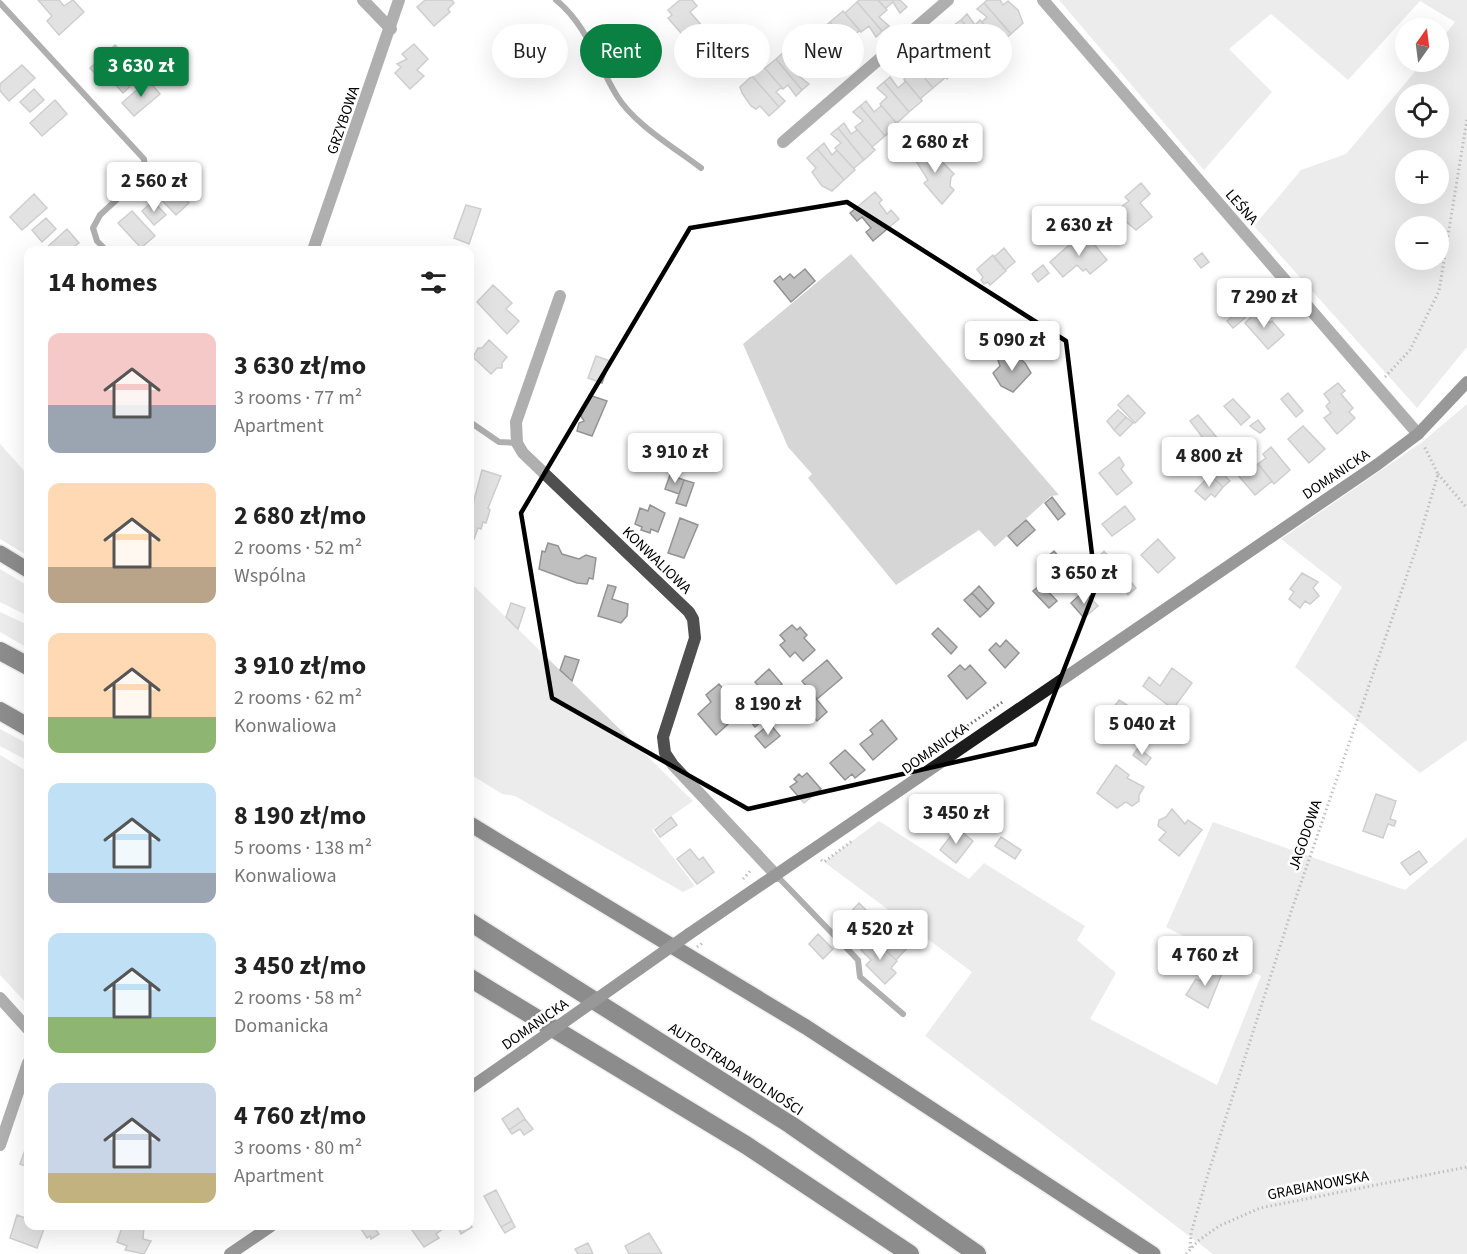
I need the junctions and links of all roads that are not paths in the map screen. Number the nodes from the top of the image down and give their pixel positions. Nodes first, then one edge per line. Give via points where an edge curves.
1 (363, 0) edge
2 (399, 0) edge
3 (556, 0) edge
4 (948, 0) edge
5 (1043, 0) edge
6 (0, 3) edge
7 (391, 29) junction
8 (783, 142) dead end
9 (701, 168) dead end
10 (102, 246) edge
11 (314, 246) edge
12 (560, 296) dead end
13 (1467, 382) edge
14 (474, 425) edge
15 (1418, 434) junction
16 (517, 443) junction
17 (0, 553) edge
18 (24, 568) edge
19 (0, 651) edge
20 (24, 664) edge
21 (0, 711) edge
22 (24, 725) edge
23 (474, 826) edge
24 (777, 876) junction
25 (474, 924) edge
26 (474, 980) edge
27 (0, 998) edge
28 (903, 1014) dead end
29 (24, 1025) edge
30 (24, 1076) edge
31 (474, 1085) edge
32 (0, 1145) edge
33 (265, 1230) edge
34 (230, 1254) edge
35 (910, 1254) edge
36 (977, 1254) edge
37 (1154, 1254) edge

1 - 7 street
2 - 7 street, GRZYBOWA
3 - 9 lane via 572,12 617,98
4 - 8 street
5 - 15 street, LEŚNA
6 - 10 lane via 144,159 141,177 100,216 93,228
7 - 11 street, GRZYBOWA
12 - 16 street via 516,422
13 - 15 street, DOMANICKA
14 - 16 lane via 499,442
15 - 24 street, DOMANICKA
16 - 24 street, KONWALIOWA via 689,612 695,638 663,737 665,753
17 - 18 main road
19 - 20 highway
21 - 22 highway
23 - 37 main road via 806,1027
24 - 28 lane via 858,960 860,977
24 - 31 street, DOMANICKA, bridge
25 - 36 highway, AUTOSTRADA WOLNOŚCI via 791,1125
26 - 35 highway via 746,1145
27 - 29 street
30 - 32 street
33 - 34 street

